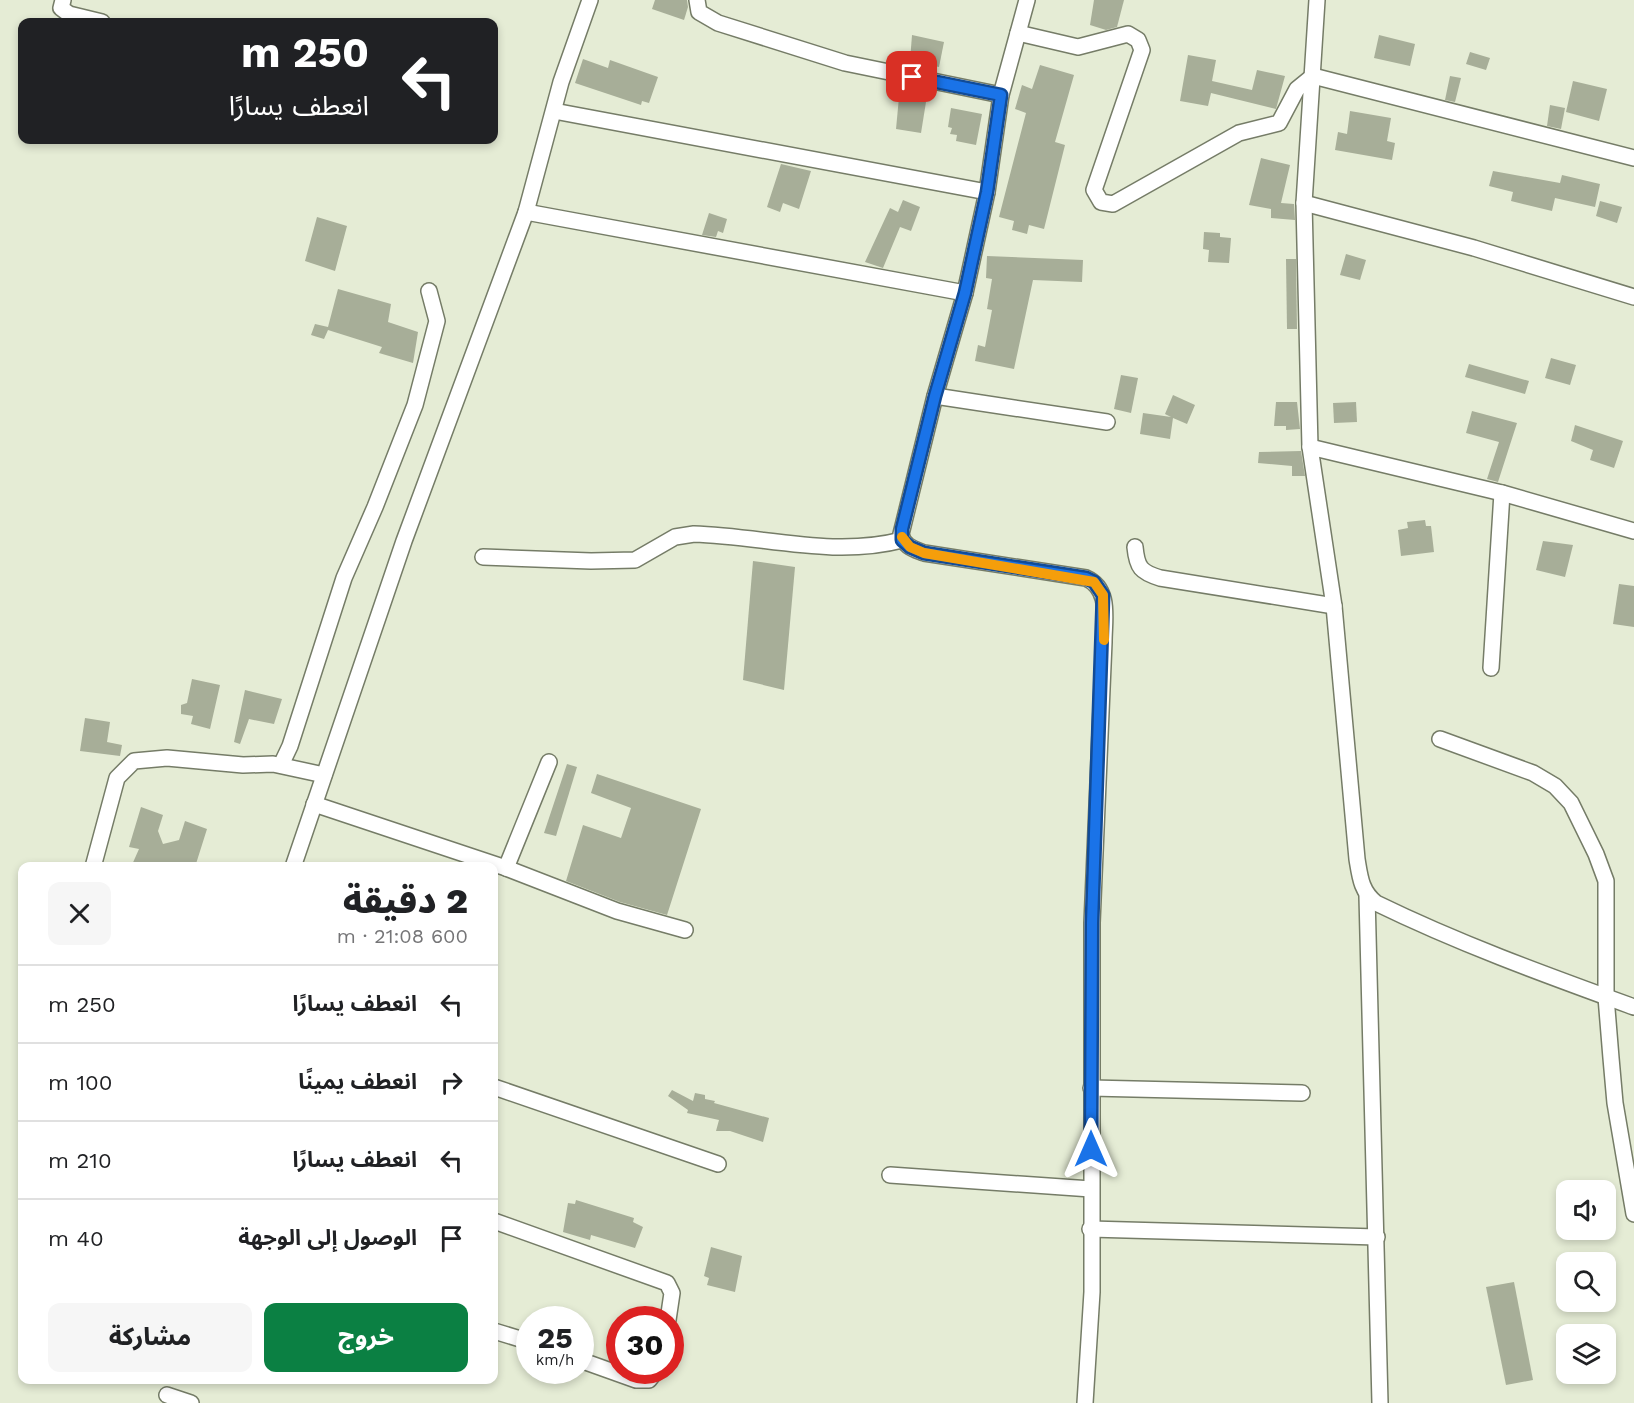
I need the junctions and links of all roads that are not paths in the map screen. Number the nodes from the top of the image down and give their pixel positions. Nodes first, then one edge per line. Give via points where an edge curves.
1 (63, 0) edge
2 (590, 0) edge
3 (697, 0) edge
4 (1027, 0) edge
5 (1317, 0) edge
6 (86, 18) edge
7 (1018, 33) junction
8 (1313, 76) junction
9 (1001, 95) junction
10 (554, 111) junction
11 (1634, 158) edge
12 (987, 192) junction
13 (1304, 203) junction
14 (526, 212) junction
15 (429, 291) dead end
16 (965, 293) junction
17 (1634, 297) edge
18 (935, 396) junction
19 (1107, 422) dead end
20 (1310, 447) junction
21 (1502, 493) junction
22 (1634, 531) edge
23 (902, 540) junction
24 (1135, 548) dead end
25 (483, 557) dead end
26 (1334, 606) junction
27 (1491, 668) dead end
28 (1440, 739) dead end
29 (549, 762) dead end
30 (281, 765) junction
31 (324, 775) junction
32 (314, 804) junction
33 (94, 862) edge
34 (295, 862) edge
35 (488, 862) edge
36 (498, 865) edge
37 (506, 868) junction
38 (1367, 896) junction
39 (685, 930) dead end
40 (1606, 997) junction
41 (1634, 1006) edge
42 (498, 1087) edge
43 (1091, 1088) junction
44 (1302, 1093) dead end
45 (718, 1164) dead end
46 (890, 1175) dead end
47 (1090, 1189) junction
48 (1634, 1214) edge
49 (498, 1222) edge
50 (1090, 1229) junction
51 (1377, 1237) junction
52 (670, 1306) edge
53 (498, 1332) edge
54 (516, 1338) edge
55 (167, 1393) edge
56 (191, 1403) edge
57 (1084, 1403) edge
58 (1380, 1403) edge

1 - 6 street via 61,8
2 - 10 street
3 - 9 street via 699,12 705,17 845,63
4 - 7 street
5 - 8 street
7 - 8 street via 1078,47 1120,34 1138,40 1142,50 1094,190 1101,202 1113,204 1239,134 1279,123 1297,89
7 - 9 street
8 - 11 street
8 - 13 street
9 - 12 street
10 - 12 street
10 - 14 street
12 - 16 street
13 - 17 street via 1474,248
13 - 20 street
14 - 16 street
14 - 31 street via 433,461
15 - 30 street via 436,321 415,405 344,578
16 - 18 street
18 - 19 street
18 - 23 street
20 - 21 street
20 - 26 street
21 - 22 street
21 - 27 street
23 - 25 street via 814,546 694,534 675,537 635,560
23 - 43 street via 924,553 1086,578 1103,595 1092,923
24 - 26 street via 1140,570 1160,579
26 - 38 street via 1357,859
28 - 40 street via 1533,773 1555,786 1571,803 1606,881
29 - 37 street
30 - 31 street
30 - 33 street via 167,758 134,761 117,778
31 - 32 street
32 - 34 street
32 - 35 street
36 - 37 street
37 - 39 street via 617,911
38 - 40 street via 1477,948
38 - 51 street
40 - 41 street
40 - 48 street via 1615,1103
42 - 45 street
43 - 44 street
43 - 47 street
46 - 47 street
47 - 50 street
49 - 52 street via 667,1283 672,1293
50 - 51 street
50 - 57 street via 1092,1292
51 - 58 street
53 - 54 street
55 - 56 street

